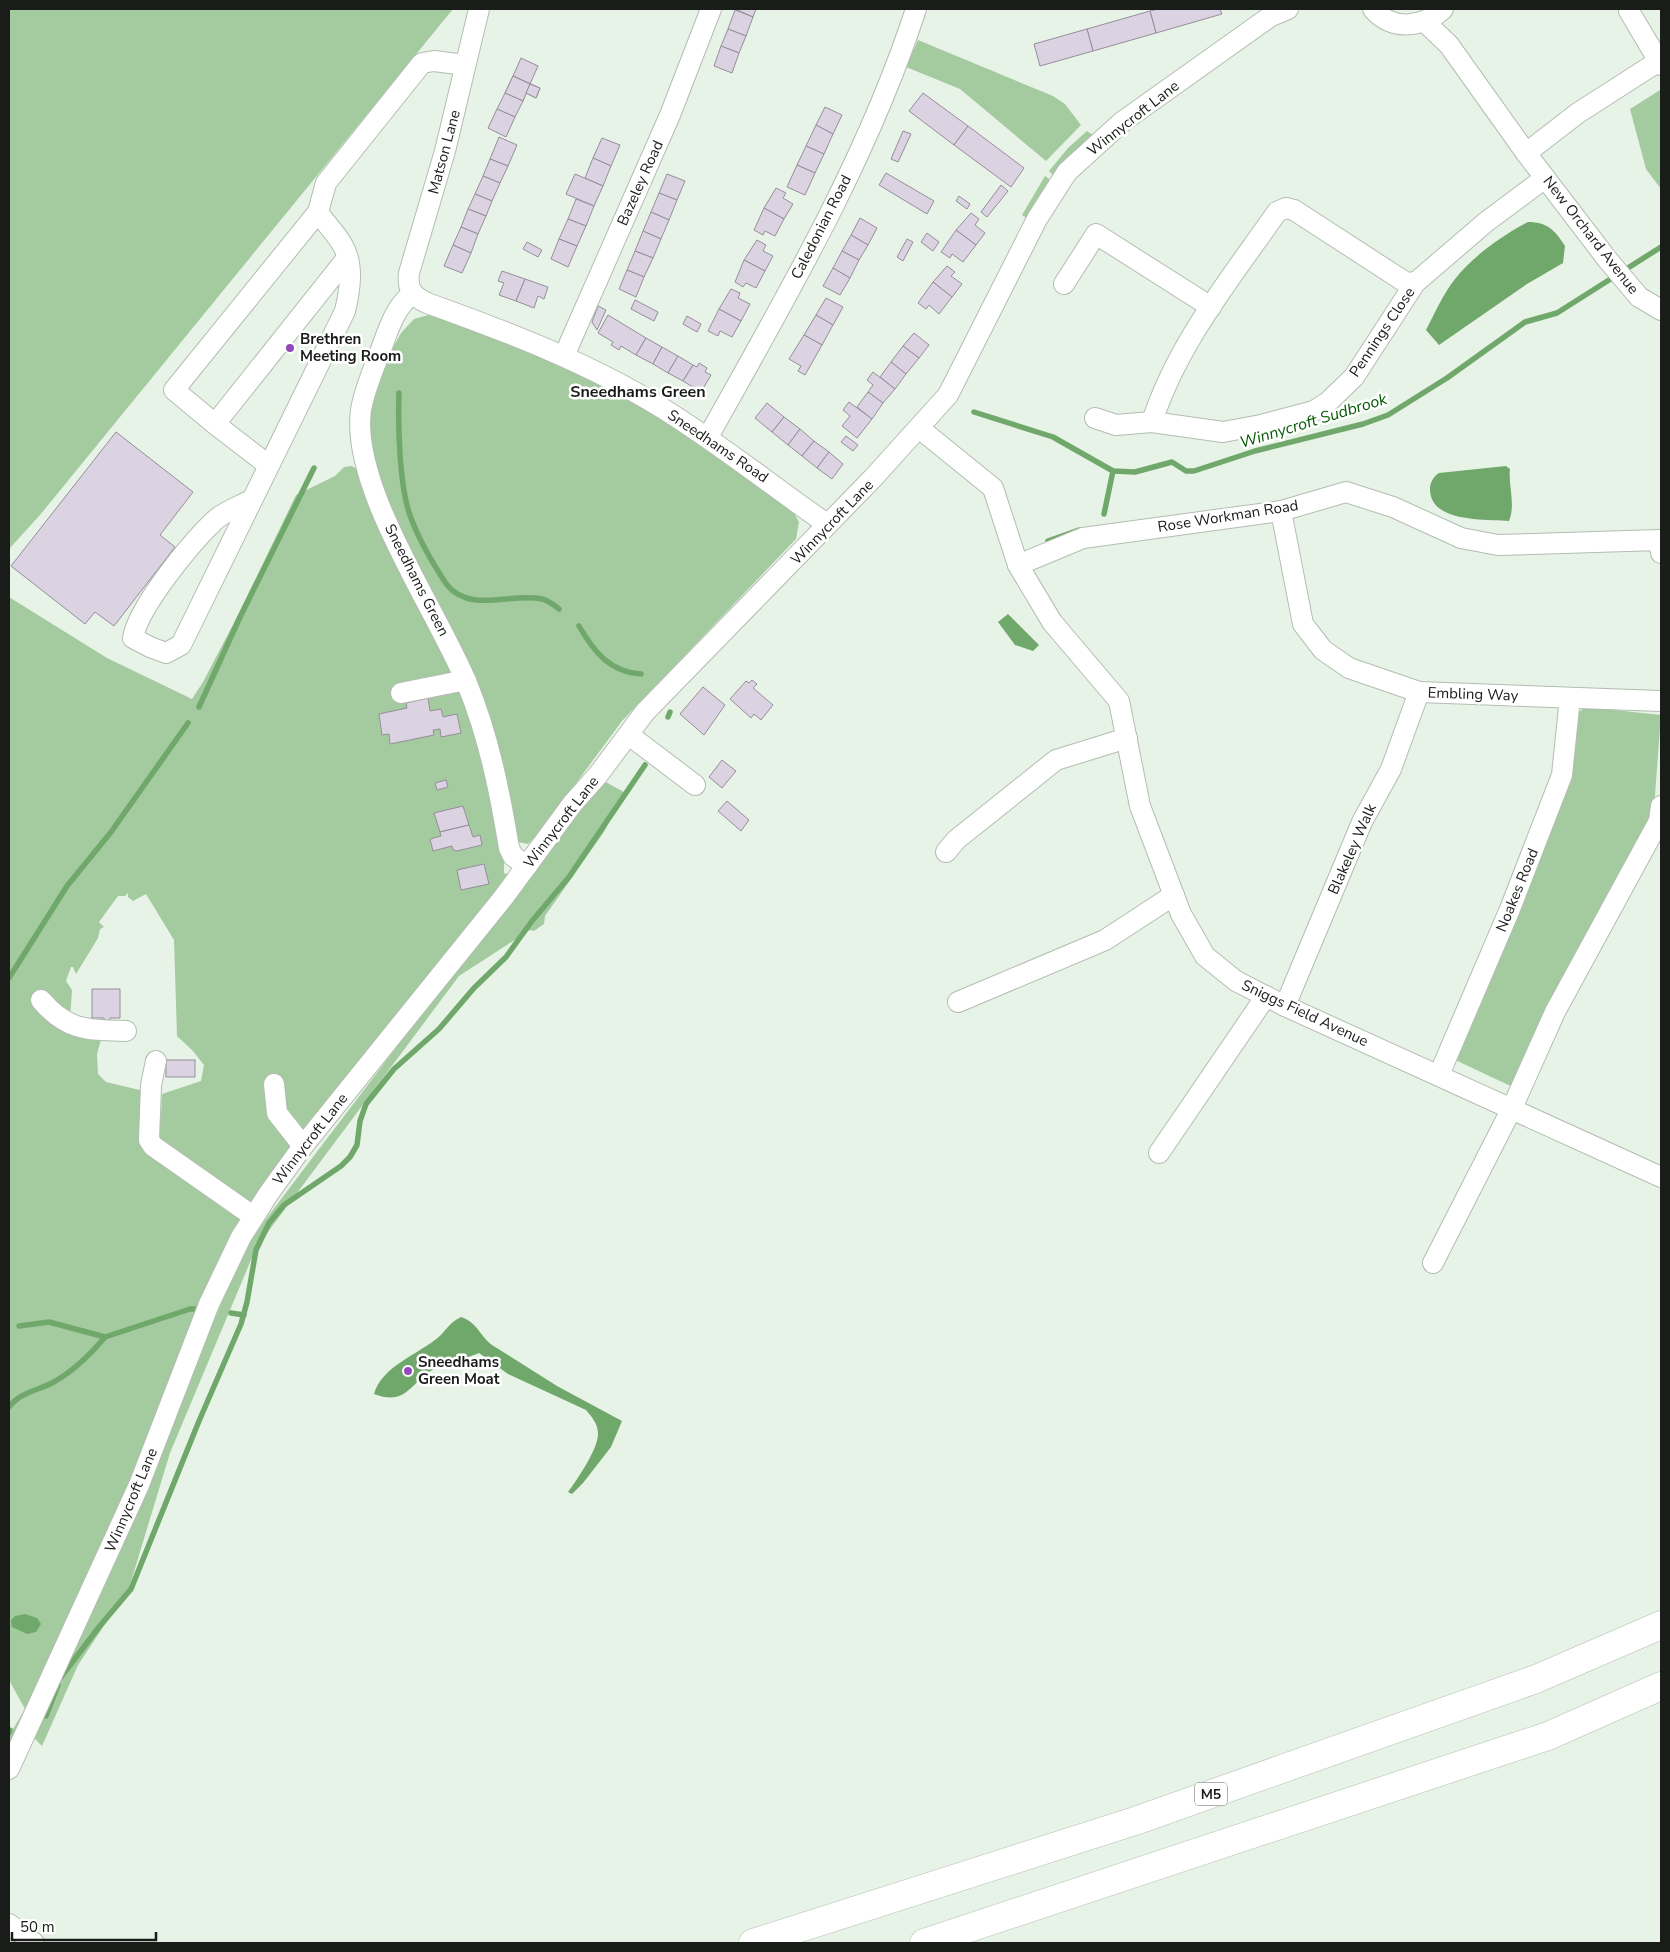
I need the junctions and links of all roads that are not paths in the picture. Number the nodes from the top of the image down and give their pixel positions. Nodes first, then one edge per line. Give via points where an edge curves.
1 (479, 9) edge
2 (711, 9) edge
3 (916, 9) edge
4 (1373, 9) edge
5 (1442, 9) edge
6 (1274, 11) edge
7 (1629, 11) dead end
8 (1425, 22) junction
9 (1449, 45) junction
10 (1660, 63) edge
11 (465, 65) junction
12 (1526, 153) junction
13 (1546, 178) junction
14 (318, 212) junction
15 (347, 258) junction
16 (1415, 283) junction
17 (1064, 284) dead end
18 (412, 294) junction
19 (1211, 307) junction
20 (1661, 310) edge
21 (564, 356) junction
22 (1095, 418) dead end
23 (1152, 422) junction
24 (216, 424) junction
25 (919, 428) junction
26 (708, 437) junction
27 (268, 466) junction
28 (251, 500) junction
29 (1281, 511) junction
30 (827, 524) junction
31 (1661, 553) edge
32 (1018, 566) junction
33 (466, 680) junction
34 (1419, 692) junction
35 (401, 693) dead end
36 (1570, 698) junction
37 (1661, 701) edge
38 (629, 734) junction
39 (1127, 738) junction
40 (695, 785) dead end
41 (1661, 806) edge
42 (946, 852) dead end
43 (527, 866) junction
44 (1174, 895) junction
45 (1266, 996) junction
46 (41, 1000) dead end
47 (958, 1002) dead end
48 (1285, 1006) junction
49 (126, 1031) dead end
50 (156, 1061) dead end
51 (1439, 1075) junction
52 (274, 1084) dead end
53 (1512, 1108) junction
54 (303, 1146) junction
55 (1159, 1153) dead end
56 (1661, 1177) edge
57 (253, 1216) junction
58 (1433, 1263) dead end
59 (1661, 1625) edge
60 (1661, 1686) edge
61 (9, 1769) edge
62 (9, 1924) edge
63 (34, 1943) edge
64 (753, 1943) edge
65 (924, 1943) edge

1 - 11 street, Matson Lane
2 - 21 street, Bazeley Road via 670,115
3 - 26 street, Caledonian Road via 895,66 825,224
4 - 8 street via 1391,22 1406,25
5 - 8 street
5 - 9 street, New Orchard Avenue
6 - 25 street, Winnycroft Lane via 1122,122 1067,172 1037,219 948,395
7 - 10 street
8 - 9 street, New Orchard Avenue
9 - 12 street, New Orchard Avenue
10 - 12 street via 1578,113
11 - 14 street via 434,61 422,63 326,183
11 - 18 street, Matson Lane via 445,151 409,273
12 - 13 street, New Orchard Avenue
13 - 16 street, Pennings Close via 1486,222
13 - 20 street, New Orchard Avenue via 1639,297
14 - 15 street via 344,246
14 - 24 street via 174,390
15 - 24 street
15 - 27 street via 350,270 345,311
16 - 19 street, Pennings Close via 1406,282 1286,208 1277,212
16 - 23 street, Pennings Close via 1354,377 1314,411 1223,432
17 - 19 street via 1096,234
18 - 21 street, Sneedhams Road via 427,303
18 - 33 street, Sneedhams Green via 399,307 374,369 361,410 361,443 373,490
19 - 23 street, Pennings Close via 1173,368
21 - 26 street, Sneedhams Road via 634,391
22 - 23 street, Pennings Close via 1116,425
24 - 27 street
25 - 30 street, Winnycroft Lane
25 - 32 street, Sniggs Field Avenue via 993,488
26 - 30 street, Sneedhams Road
27 - 28 street
28 - 28 street via 215,520 164,580 136,624 134,638 166,653 181,645
29 - 31 street, Rose Workman Road via 1346,492 1393,507 1461,538 1498,545 1659,540
29 - 32 street, Rose Workman Road via 1084,538
29 - 34 street, Embling Way via 1303,624 1318,644 1349,668
30 - 38 street, Winnycroft Lane via 645,712
32 - 39 street, Sniggs Field Avenue via 1052,622 1119,700
33 - 35 street
33 - 43 street, Sneedhams Green via 485,732 509,848 513,856
34 - 36 street, Embling Way
34 - 48 street, Blakeley Walk via 1391,769 1362,822
36 - 37 street, Embling Way
36 - 51 street, Noakes Road via 1562,775 1510,909
38 - 40 street
38 - 43 street, Winnycroft Lane
39 - 42 street via 1056,760 956,840
39 - 44 street, Sniggs Field Avenue via 1140,806
41 - 53 street via 1659,821 1555,1012
43 - 54 street, Winnycroft Lane
44 - 45 street, Sniggs Field Avenue via 1205,956 1236,981
44 - 47 street via 1105,940
45 - 48 street, Sniggs Field Avenue
45 - 55 street
46 - 49 street via 68,1024 90,1030
48 - 51 street, Sniggs Field Avenue
50 - 57 street via 151,1085 149,1140
51 - 53 street, Sniggs Field Avenue
52 - 54 street via 277,1113
53 - 56 street, Sniggs Field Avenue
53 - 58 street
54 - 57 street, Winnycroft Lane
57 - 61 street, Winnycroft Lane via 209,1304 139,1485
59 - 64 highway, M5 via 1536,1679 1144,1818
60 - 65 highway via 1548,1736
62 - 63 street

